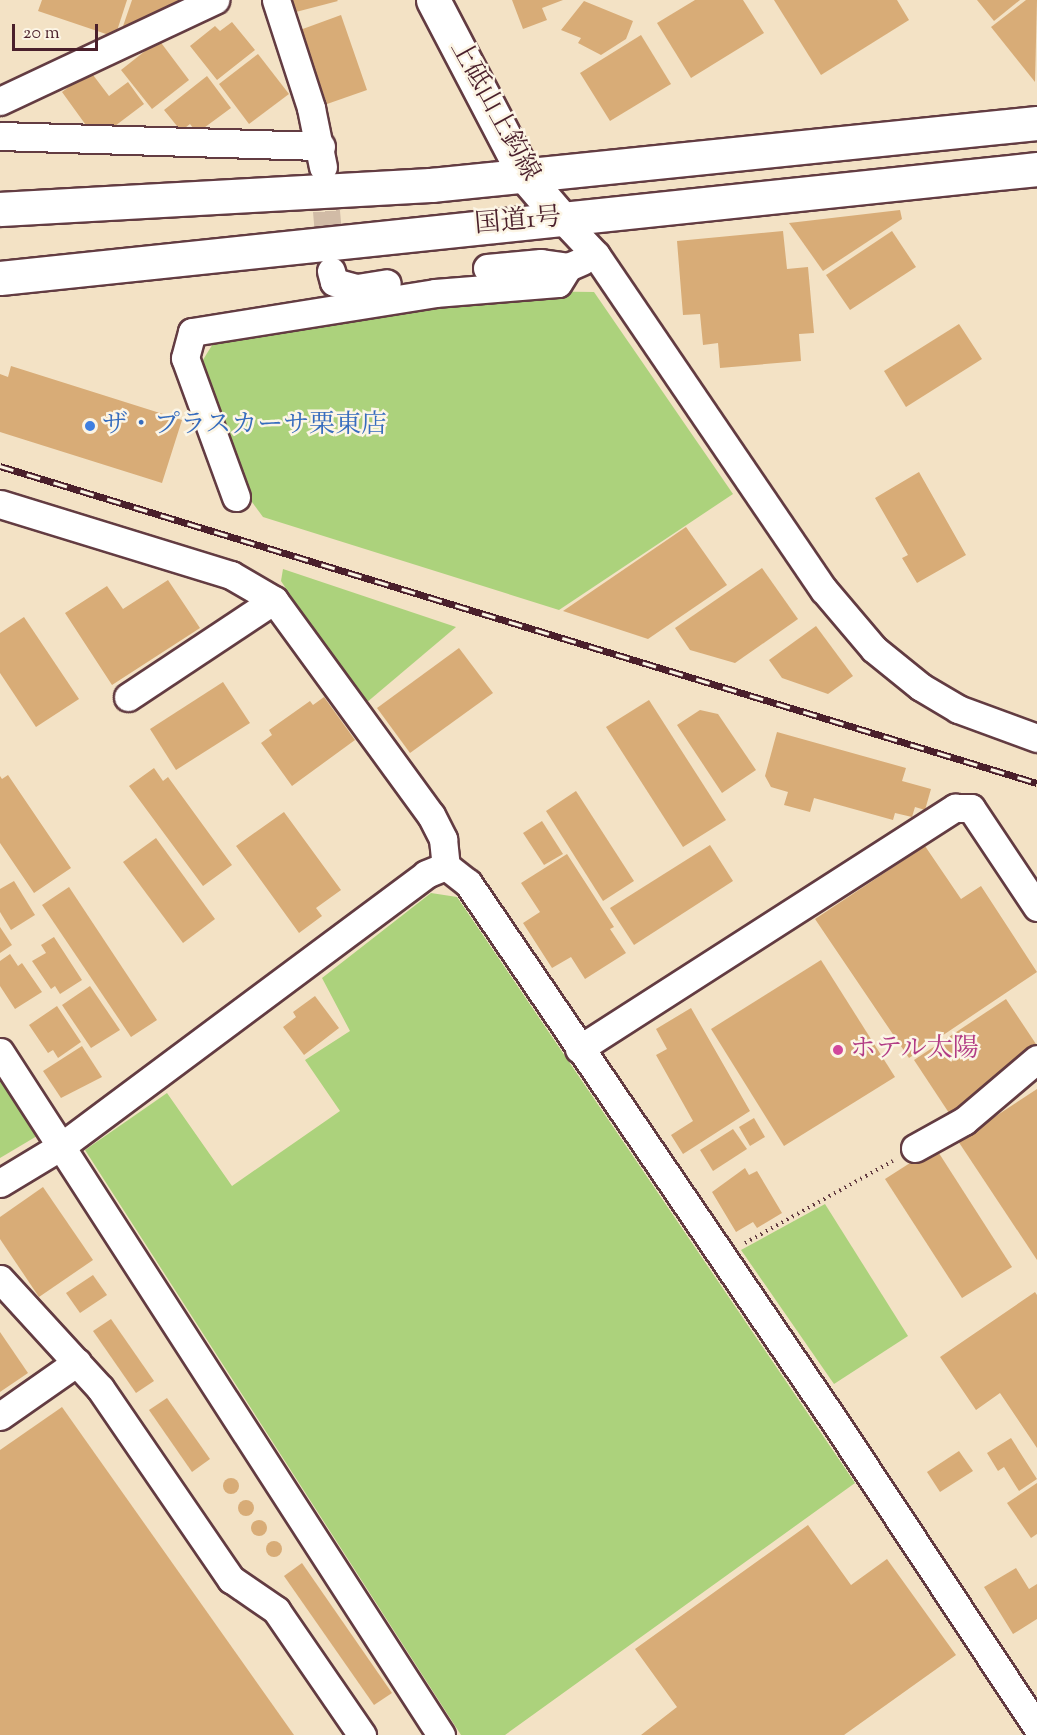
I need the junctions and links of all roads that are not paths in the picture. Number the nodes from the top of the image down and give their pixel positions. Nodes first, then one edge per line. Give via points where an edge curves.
1 (215, 0) edge
2 (276, 0) edge
3 (433, 0) edge
4 (0, 101) edge
5 (1037, 123) edge
6 (0, 136) edge
7 (1037, 169) edge
8 (525, 176) junction
9 (0, 209) edge
10 (561, 218) junction
11 (596, 255) junction
12 (567, 267) junction
13 (331, 271) dead end
14 (0, 278) edge
15 (236, 497) dead end
16 (0, 504) edge
17 (274, 600) junction
18 (128, 697) dead end
19 (1037, 738) edge
20 (446, 866) junction
21 (1037, 907) edge
22 (579, 1049) junction
23 (0, 1052) edge
24 (1037, 1059) edge
25 (63, 1145) junction
26 (915, 1148) road end
27 (0, 1183) edge
28 (0, 1279) edge
29 (77, 1362) junction
30 (0, 1416) edge
31 (1037, 1727) edge
32 (362, 1735) edge
33 (441, 1735) edge

1 - 4 street
2 - 6 street via 322,156
3 - 8 main road, 上砥山上鈎線
5 - 8 main road, 国道1号
7 - 10 main road, 国道1号
8 - 9 main road, 国道1号 via 431,185
8 - 10 main road, 上砥山上鈎線
10 - 11 street
10 - 14 main road, 国道1号
11 - 12 street
11 - 19 street via 824,590 874,649 921,687 958,709
12 - 13 street via 492,267 357,288 334,282
12 - 15 street via 558,283 435,293 192,332 185,358
16 - 17 street via 231,575
17 - 18 street
17 - 20 street via 341,697 431,815 443,839
20 - 22 street via 468,883
20 - 25 street via 426,874
21 - 22 street via 971,808 955,808
22 - 31 street
23 - 25 street
24 - 26 street via 964,1121
25 - 27 street
25 - 33 street
28 - 29 street
29 - 30 street
29 - 32 street via 100,1388 231,1578 276,1610

